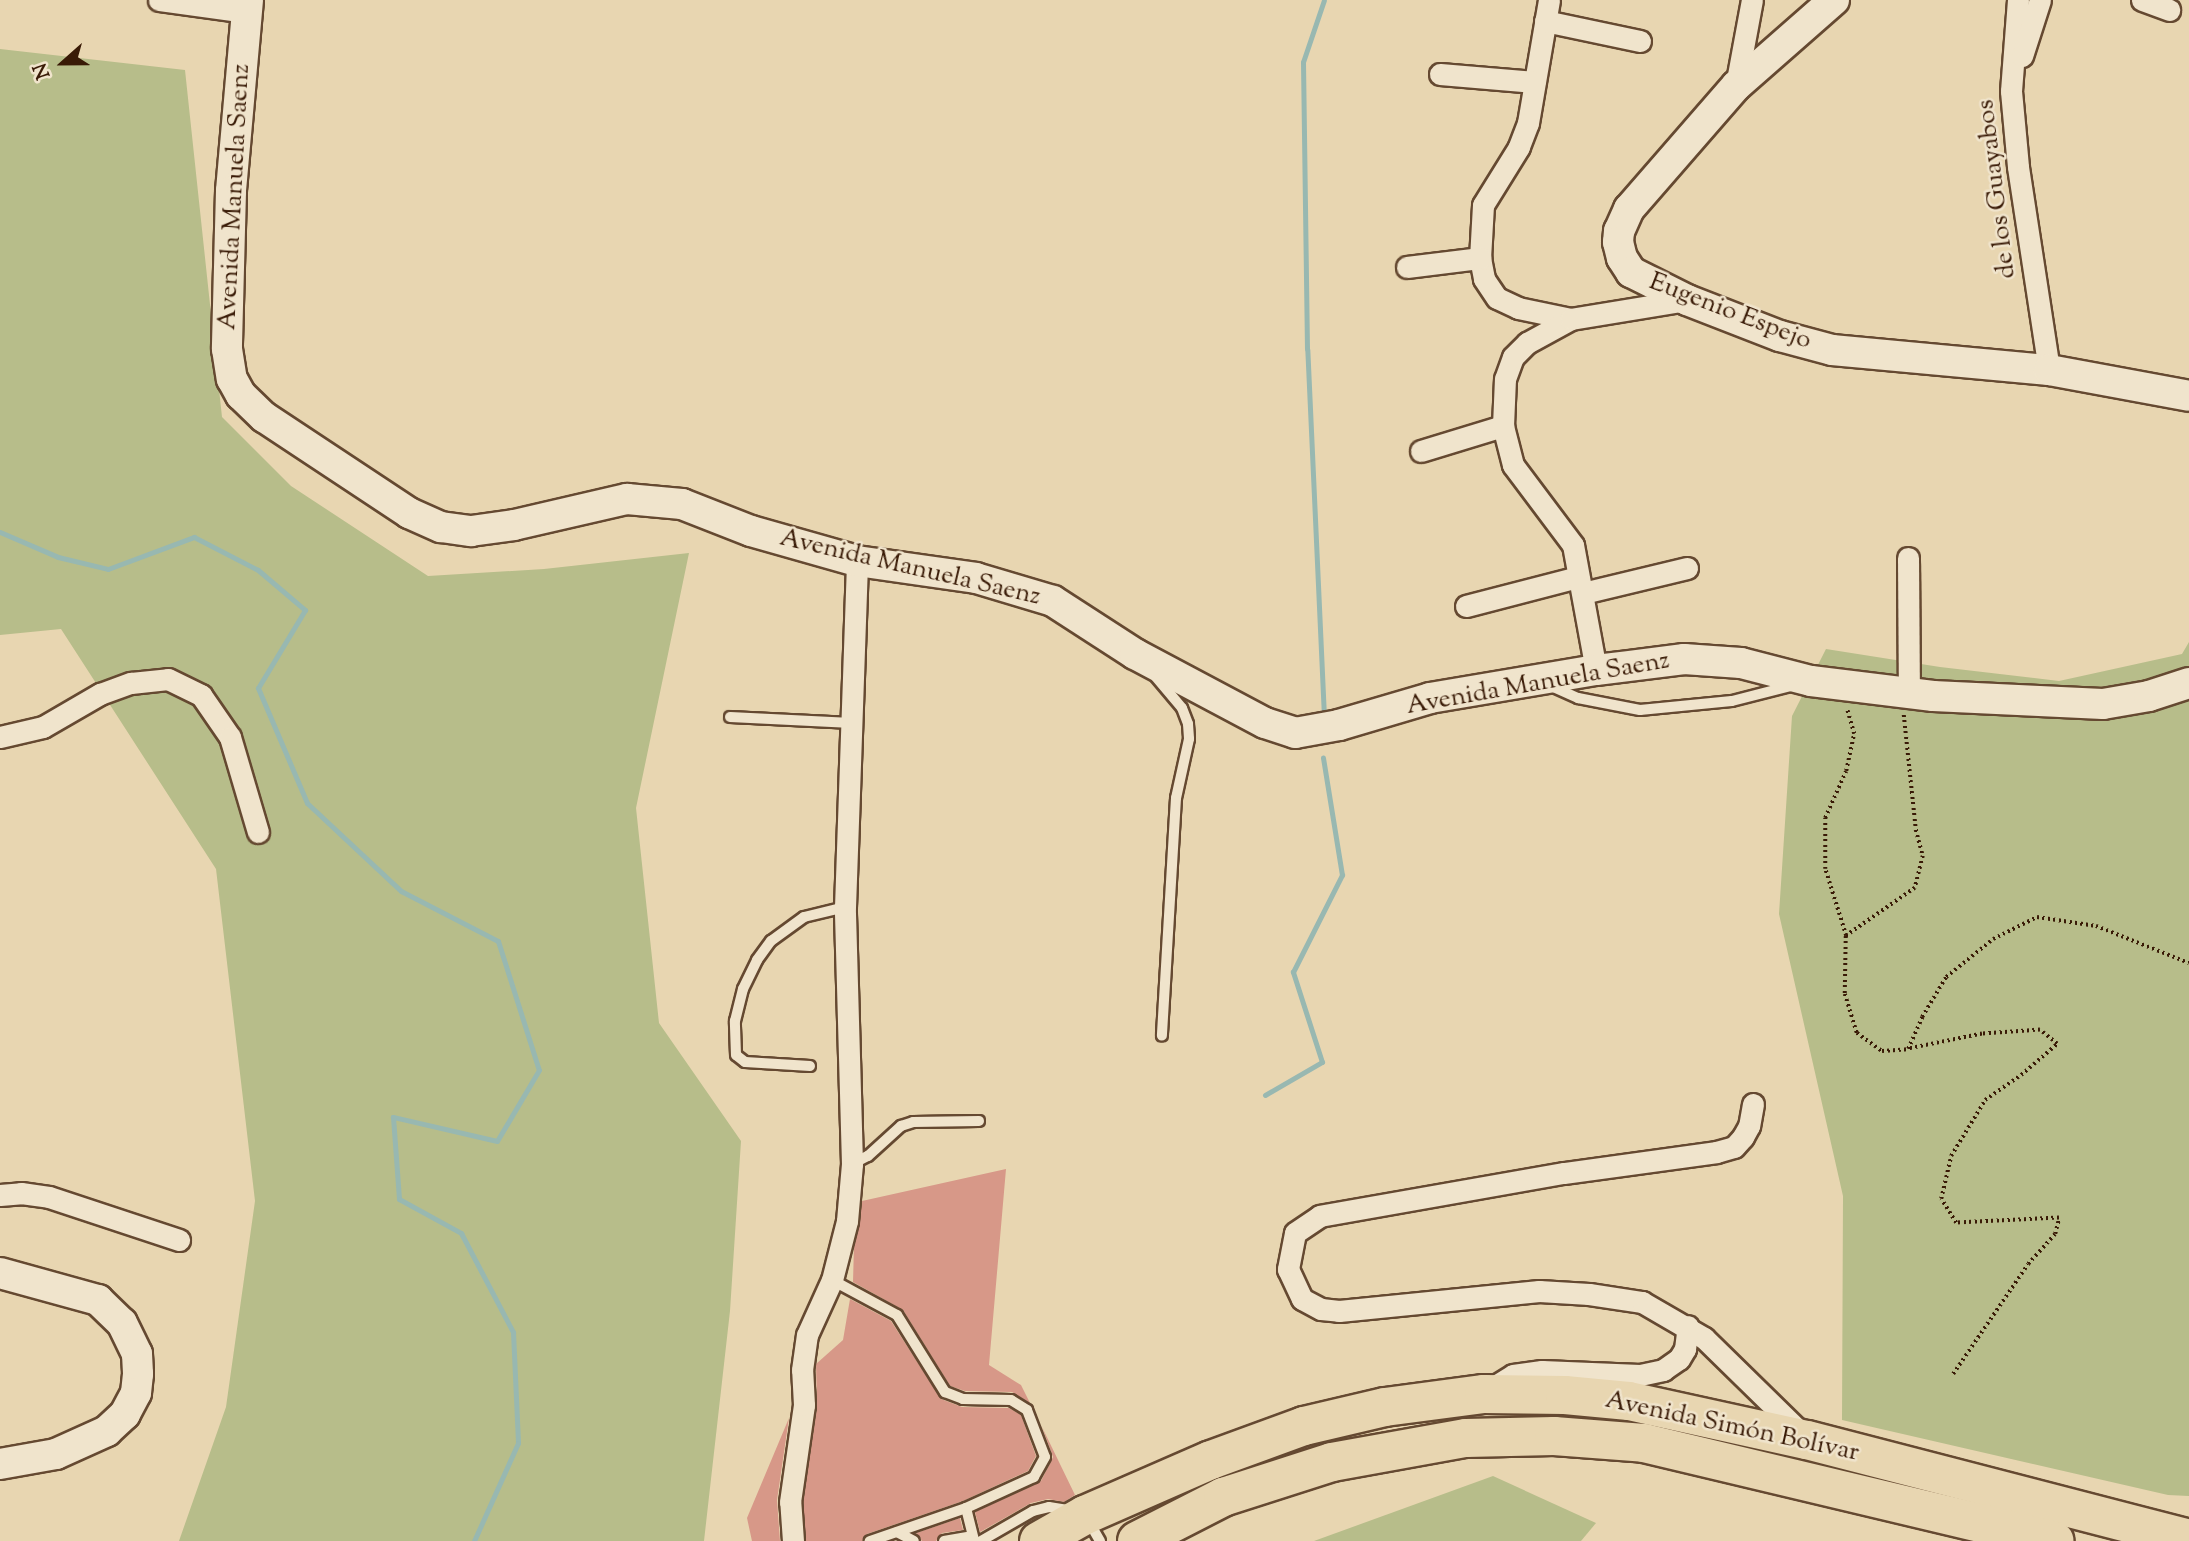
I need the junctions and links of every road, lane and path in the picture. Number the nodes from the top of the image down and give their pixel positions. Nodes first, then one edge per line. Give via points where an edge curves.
1 (159, 0) edge
2 (1752, 0) edge
3 (1834, 0) edge
4 (2018, 0) edge
5 (2040, 0) edge
6 (2142, 0) edge
7 (247, 6) edge
8 (1547, 10) edge
9 (2169, 10) dead end
10 (1640, 41) dead end
11 (1440, 74) dead end
12 (1535, 82) junction
13 (1735, 86) junction
14 (2011, 91) junction
15 (1480, 258) junction
16 (1406, 267) dead end
17 (1687, 300) junction
18 (1571, 319) junction
19 (2049, 370) junction
20 (2189, 396) edge
21 (1503, 426) junction
22 (1421, 451) dead end
23 (1908, 558) dead end
24 (857, 561) junction
25 (1688, 568) dead end
26 (1581, 585) junction
27 (1466, 606) dead end
28 (1135, 654) junction
29 (1597, 670) junction
30 (1536, 680) junction
31 (1811, 681) junction
32 (2189, 683) edge
33 (1840, 685) junction
34 (1905, 693) junction
35 (730, 717) dead end
36 (852, 723) junction
37 (0, 737) edge
38 (258, 832) dead end
39 (845, 907) junction
40 (1846, 936) junction
41 (2189, 963) edge
42 (1162, 1037) dead end
43 (1909, 1049) junction
44 (810, 1066) dead end
45 (1753, 1104) dead end
46 (979, 1121) dead end
47 (852, 1164) junction
48 (0, 1195) edge
49 (179, 1240) dead end
50 (0, 1273) edge
51 (832, 1280) junction
52 (1688, 1326) junction
53 (1953, 1374) dead end
54 (1484, 1394) junction
55 (1807, 1440) junction
56 (0, 1464) edge
57 (1801, 1480) junction
58 (966, 1508) junction
59 (1093, 1528) edge
60 (897, 1532) junction
61 (2189, 1538) edge
62 (976, 1539) edge
63 (793, 1541) edge
64 (870, 1541) edge
65 (914, 1541) edge
66 (944, 1541) edge
67 (1039, 1541) edge
68 (1137, 1541) edge
69 (2054, 1541) edge

1 - 7 street
2 - 13 street
3 - 13 street, Eugenio Espejo
4 - 14 street, de los Guayabos
5 - 14 street
6 - 9 street
7 - 24 street, Avenida Manuela Saenz via 231,191 227,349 237,387 264,416 409,513 441,527 471,531 514,526 627,499 682,503 751,531
8 - 10 street
8 - 12 street
11 - 12 street
12 - 15 street via 1519,147 1483,205
13 - 17 street, Eugenio Espejo via 1629,209 1619,231 1622,258 1631,272
14 - 19 street, de los Guayabos
15 - 16 street
15 - 18 street via 1484,279 1497,298 1518,308
17 - 18 street
17 - 19 street, Eugenio Espejo via 1780,336 1832,350
18 - 21 street via 1527,343 1513,357 1505,379
19 - 20 street, Eugenio Espejo
21 - 22 street
21 - 26 street via 1513,465 1573,545
23 - 34 street
24 - 28 street, Avenida Manuela Saenz via 975,578 1053,601
24 - 36 street
25 - 26 street
26 - 27 street
26 - 29 street
28 - 30 street, Avenida Manuela Saenz via 1265,723 1295,733 1430,698
28 - 42 lane via 1182,708 1188,724 1176,798
29 - 30 street, Avenida Manuela Saenz
29 - 31 street, Avenida Manuela Saenz via 1684,659 1741,663
30 - 31 lane via 1578,698 1640,710 1732,701
31 - 33 street, Avenida Manuela Saenz
32 - 34 street, Avenida Manuela Saenz via 2103,704
33 - 34 street, Avenida Manuela Saenz
33 - 40 path via 1854,734 1846,771 1825,818 1825,869
34 - 40 path via 1916,830 1923,856 1915,888
35 - 36 lane
36 - 39 street
37 - 38 street via 43,727 100,694 131,683 168,679 201,695 230,737
39 - 44 lane via 804,917 771,941 757,960 735,1021 737,1055 745,1062
39 - 47 street
40 - 43 path via 1845,994 1857,1033 1882,1051
41 - 43 path via 2096,926 2036,917 1993,939 1946,977
43 - 53 path via 1982,1034 2040,1030 2057,1044 1985,1100 1951,1156 1941,1199 1956,1223 2059,1218 2055,1234 2028,1264
45 - 52 street via 1743,1137 1734,1147 1717,1152 1442,1192 1320,1216 1295,1233 1288,1269 1302,1299 1321,1309 1552,1292 1642,1303
46 - 47 lane via 912,1122
47 - 51 street via 847,1221
48 - 49 street via 49,1197
50 - 56 street via 98,1300 122,1323 137,1354 138,1374 136,1393 125,1414 107,1431 56,1454
51 - 58 lane via 897,1315 945,1392 963,1399 1011,1400 1027,1410 1045,1457 1034,1477
51 - 63 street via 807,1335 804,1405 790,1502
52 - 54 street via 1679,1360 1663,1370 1640,1375 1542,1371 1513,1375
52 - 55 street via 1729,1360
54 - 55 highway, Avenida Simón Bolívar via 1629,1401
54 - 59 highway, Avenida Simón Bolívar via 1385,1407 1304,1426 1211,1460
55 - 57 street
55 - 61 highway, Avenida Simón Bolívar
57 - 68 highway, Avenida Simón Bolívar via 1644,1444 1554,1436 1466,1438 1332,1462 1223,1497
57 - 69 highway, Avenida Simón Bolívar
58 - 60 lane
58 - 62 lane
59 - 62 lane via 1049,1507
59 - 67 highway, Avenida Simón Bolívar
60 - 64 lane
60 - 65 lane
62 - 66 lane

